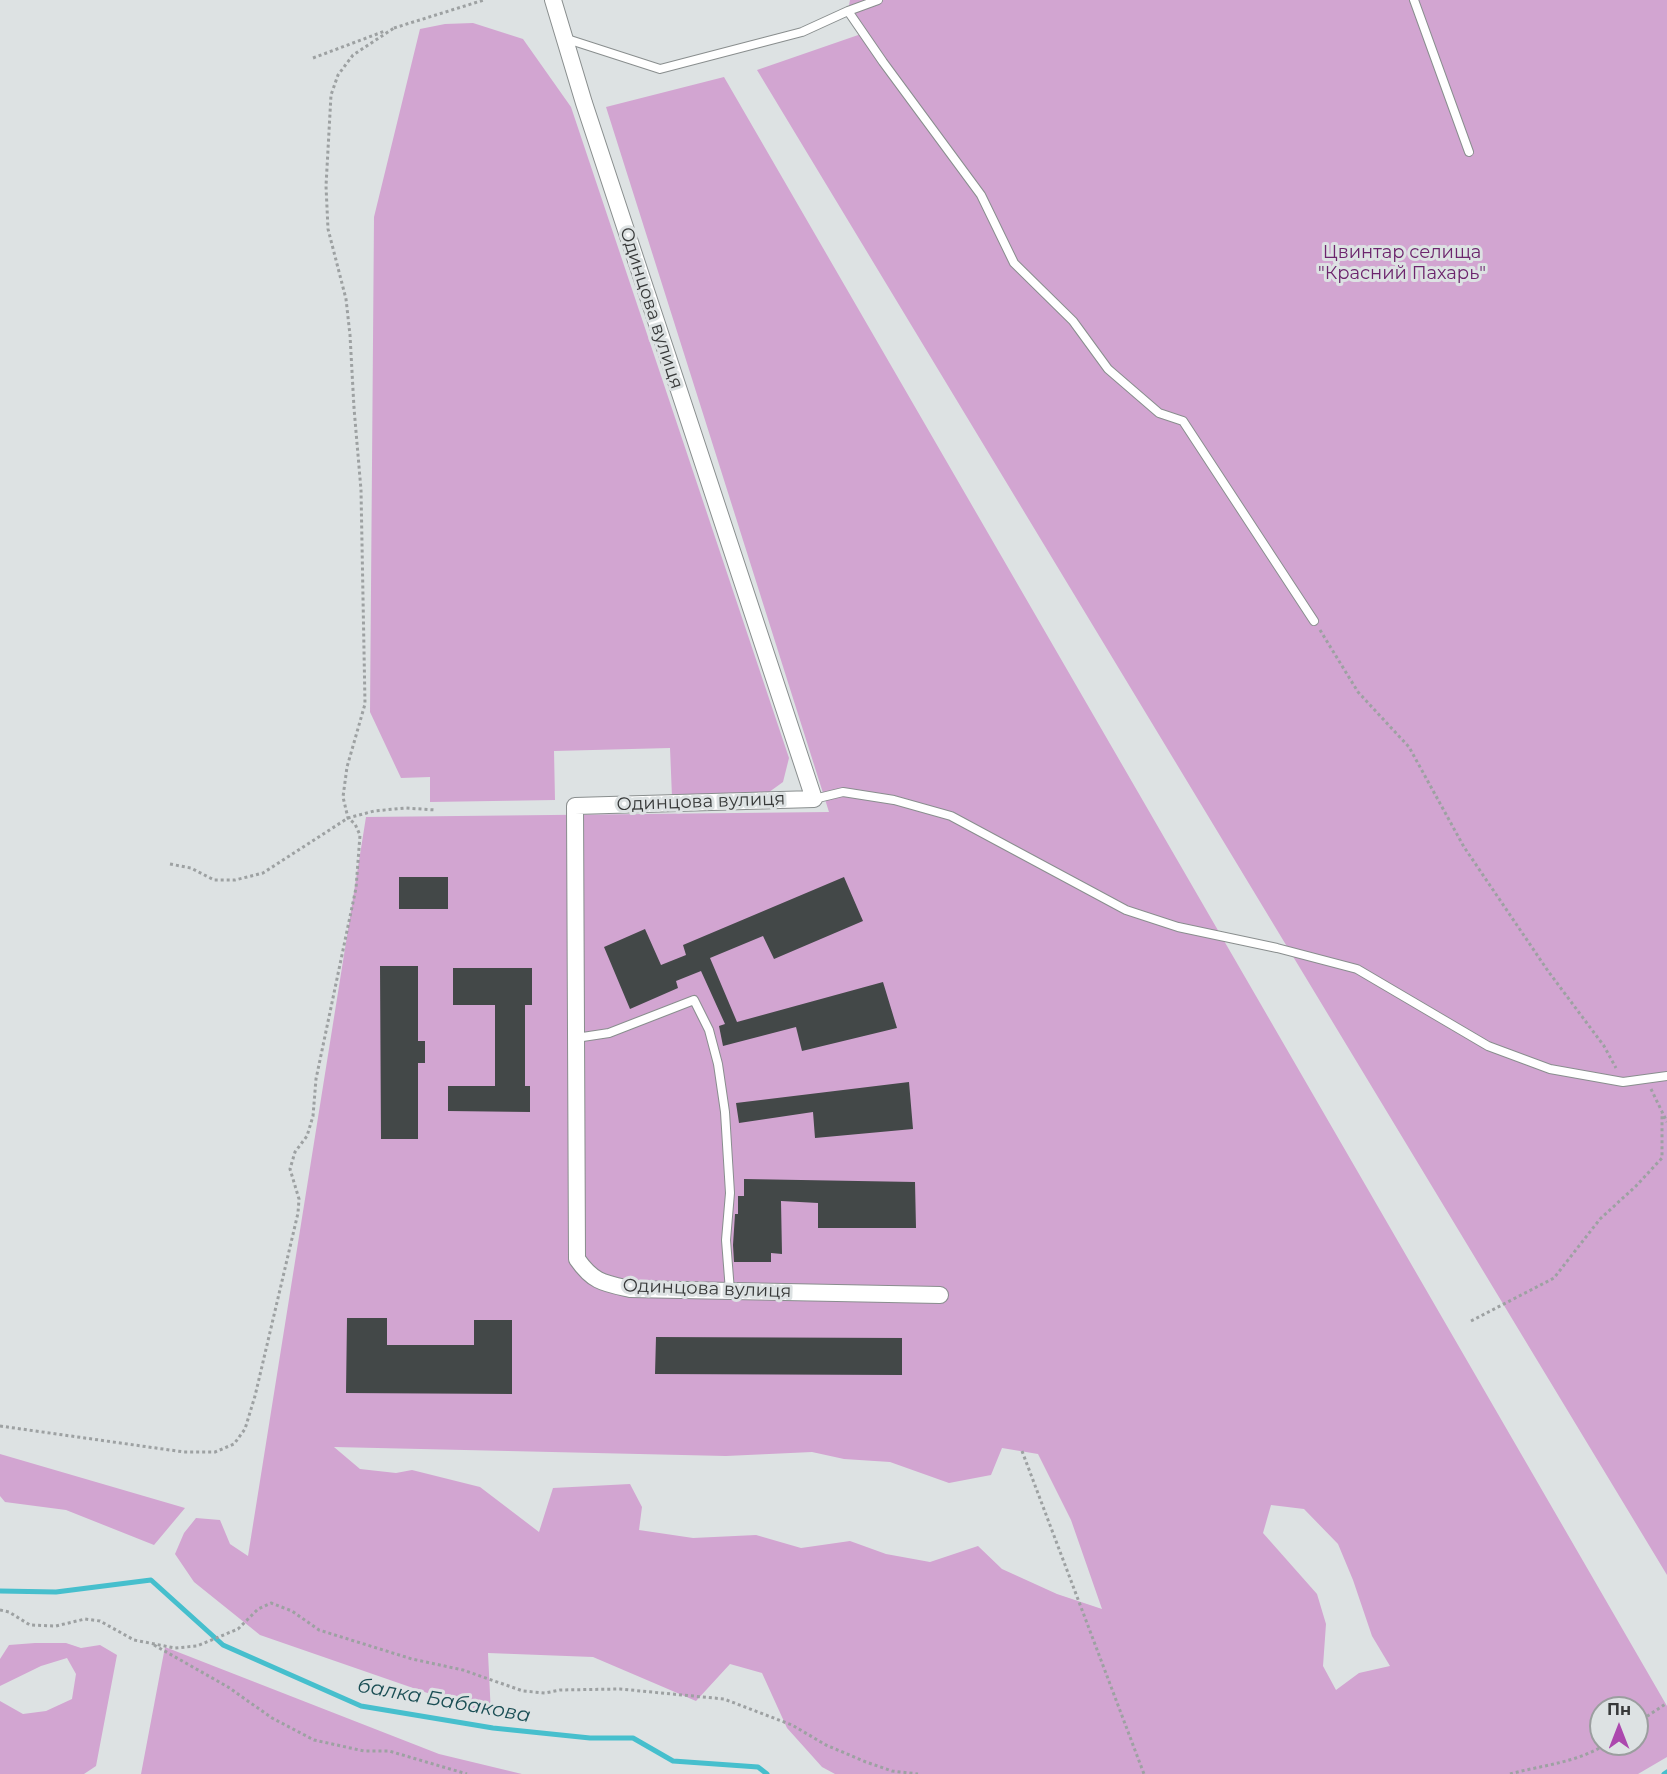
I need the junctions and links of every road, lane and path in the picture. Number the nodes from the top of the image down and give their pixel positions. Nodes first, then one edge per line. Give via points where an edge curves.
1 (484, 0) edge
2 (553, 0) edge
3 (878, 0) edge
4 (1414, 0) edge
5 (848, 11) junction
6 (394, 28) junction
7 (564, 38) junction
8 (313, 58) dead end
9 (1469, 152) dead end
10 (1314, 621) joint
11 (814, 799) junction
12 (436, 810) dead end
13 (348, 818) junction
14 (170, 864) dead end
15 (576, 1038) junction
16 (1667, 1076) edge
17 (1647, 1079) junction
18 (1623, 1082) junction
19 (1662, 1113) junction
20 (1667, 1122) edge
21 (730, 1291) junction
22 (940, 1294) dead end
23 (1471, 1321) dead end
24 (0, 1426) edge
25 (1022, 1451) dead end
26 (0, 1610) edge
27 (152, 1644) junction
28 (1667, 1703) edge
29 (1649, 1715) edge
30 (1589, 1753) edge
31 (467, 1774) edge
32 (918, 1774) edge
33 (1144, 1774) edge
34 (1510, 1774) edge

1 - 6 path
2 - 7 street, Одинцова вулиця
3 - 5 lane
4 - 9 lane
5 - 7 lane via 802,32 660,69
5 - 10 lane via 981,195 1014,263 1073,321 1108,369 1159,413 1183,421
6 - 8 path
6 - 13 path via 353,56 338,75 331,95 327,147 328,229 346,299 361,490 364,704 347,767 343,797
7 - 11 street, Одинцова вулиця
10 - 18 path via 1358,692 1409,747 1464,847 1604,1046
11 - 15 street, Одинцова вулиця via 575,806
11 - 18 lane via 843,792 894,800 951,816 1126,910 1178,927 1357,969 1488,1047 1550,1069
12 - 13 path via 405,808
13 - 14 path via 263,873 214,880 191,868
13 - 24 path via 360,835 356,888 316,1079 313,1116 290,1168 299,1200 298,1213 245,1429 234,1444 215,1452 184,1452
15 - 21 street, Одинцова вулиця via 577,1259 588,1274 606,1284 630,1289
15 - 21 lane via 609,1034 694,1000 709,1030 725,1112
16 - 17 lane
17 - 18 lane
17 - 19 path
19 - 20 path
19 - 23 path via 1662,1158 1600,1219 1554,1278
21 - 22 street, Одинцова вулиця
25 - 33 path
26 - 27 path via 30,1625 100,1621 134,1640
27 - 31 path via 314,1740 389,1751
27 - 32 path via 197,1646 238,1629 258,1609 271,1603 292,1611 319,1630 524,1691 620,1689 723,1699 792,1725 866,1762
28 - 29 path
30 - 34 path

